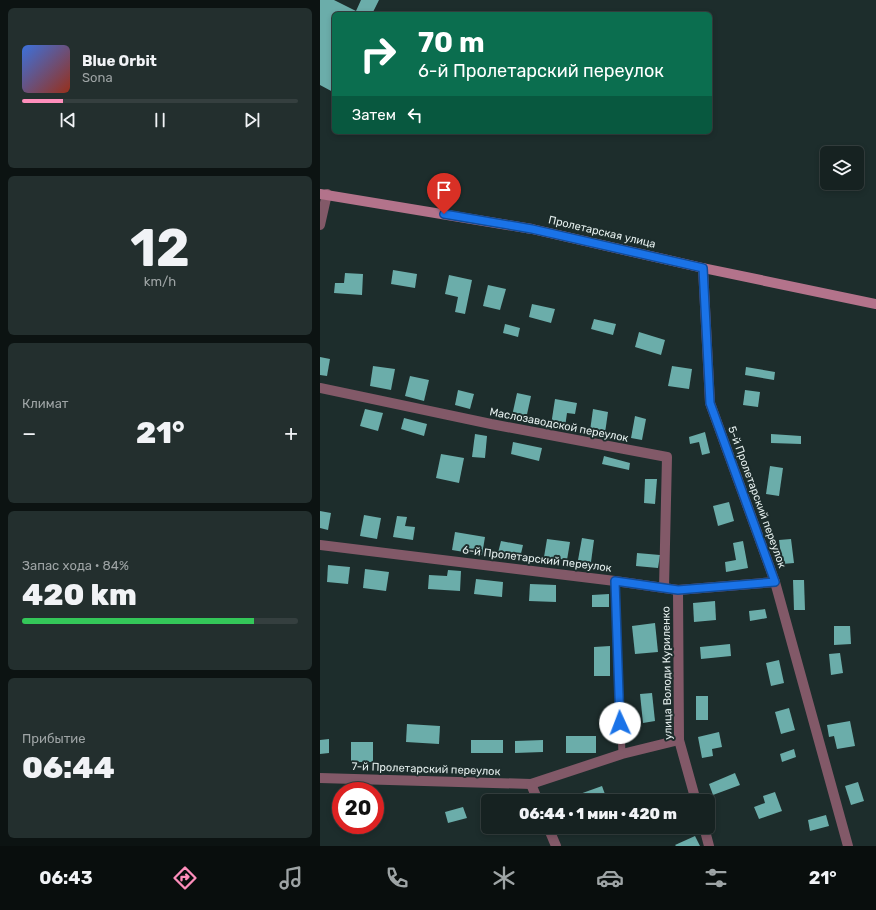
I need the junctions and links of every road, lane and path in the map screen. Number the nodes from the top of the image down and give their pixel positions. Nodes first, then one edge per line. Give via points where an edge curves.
1 (323, 194) edge
2 (320, 225) edge
3 (703, 268) junction
4 (876, 304) edge
5 (320, 388) edge
6 (320, 545) edge
7 (615, 581) junction
8 (775, 582) junction
9 (664, 588) junction
10 (678, 590) junction
11 (679, 740) junction
12 (622, 754) junction
13 (320, 778) edge
14 (531, 784) junction
15 (535, 794) edge
16 (694, 794) edge
17 (551, 834) edge
18 (706, 834) edge
19 (556, 846) edge
20 (709, 846) edge
21 (848, 846) edge

1 - 2 street
1 - 3 main road, Пролетарская улица via 532,229
3 - 4 main road, Пролетарская улица
3 - 8 street, 5-й Пролетарский переулок via 710,403
5 - 9 street, Маслозаводской переулок via 667,458
6 - 7 street, 6-й Пролетарский переулок
7 - 9 street, 6-й Пролетарский переулок
7 - 12 lane
8 - 10 street, 6-й Пролетарский переулок
8 - 21 street, 5-й Пролетарский переулок
9 - 10 street, 6-й Пролетарский переулок
10 - 11 street, улица Володи Куриленко
11 - 12 street, 7-й Пролетарский переулок
11 - 16 street, улица Володи Куриленко
12 - 14 street, 7-й Пролетарский переулок
13 - 14 street, 7-й Пролетарский переулок
14 - 15 street
17 - 19 street
18 - 20 street

